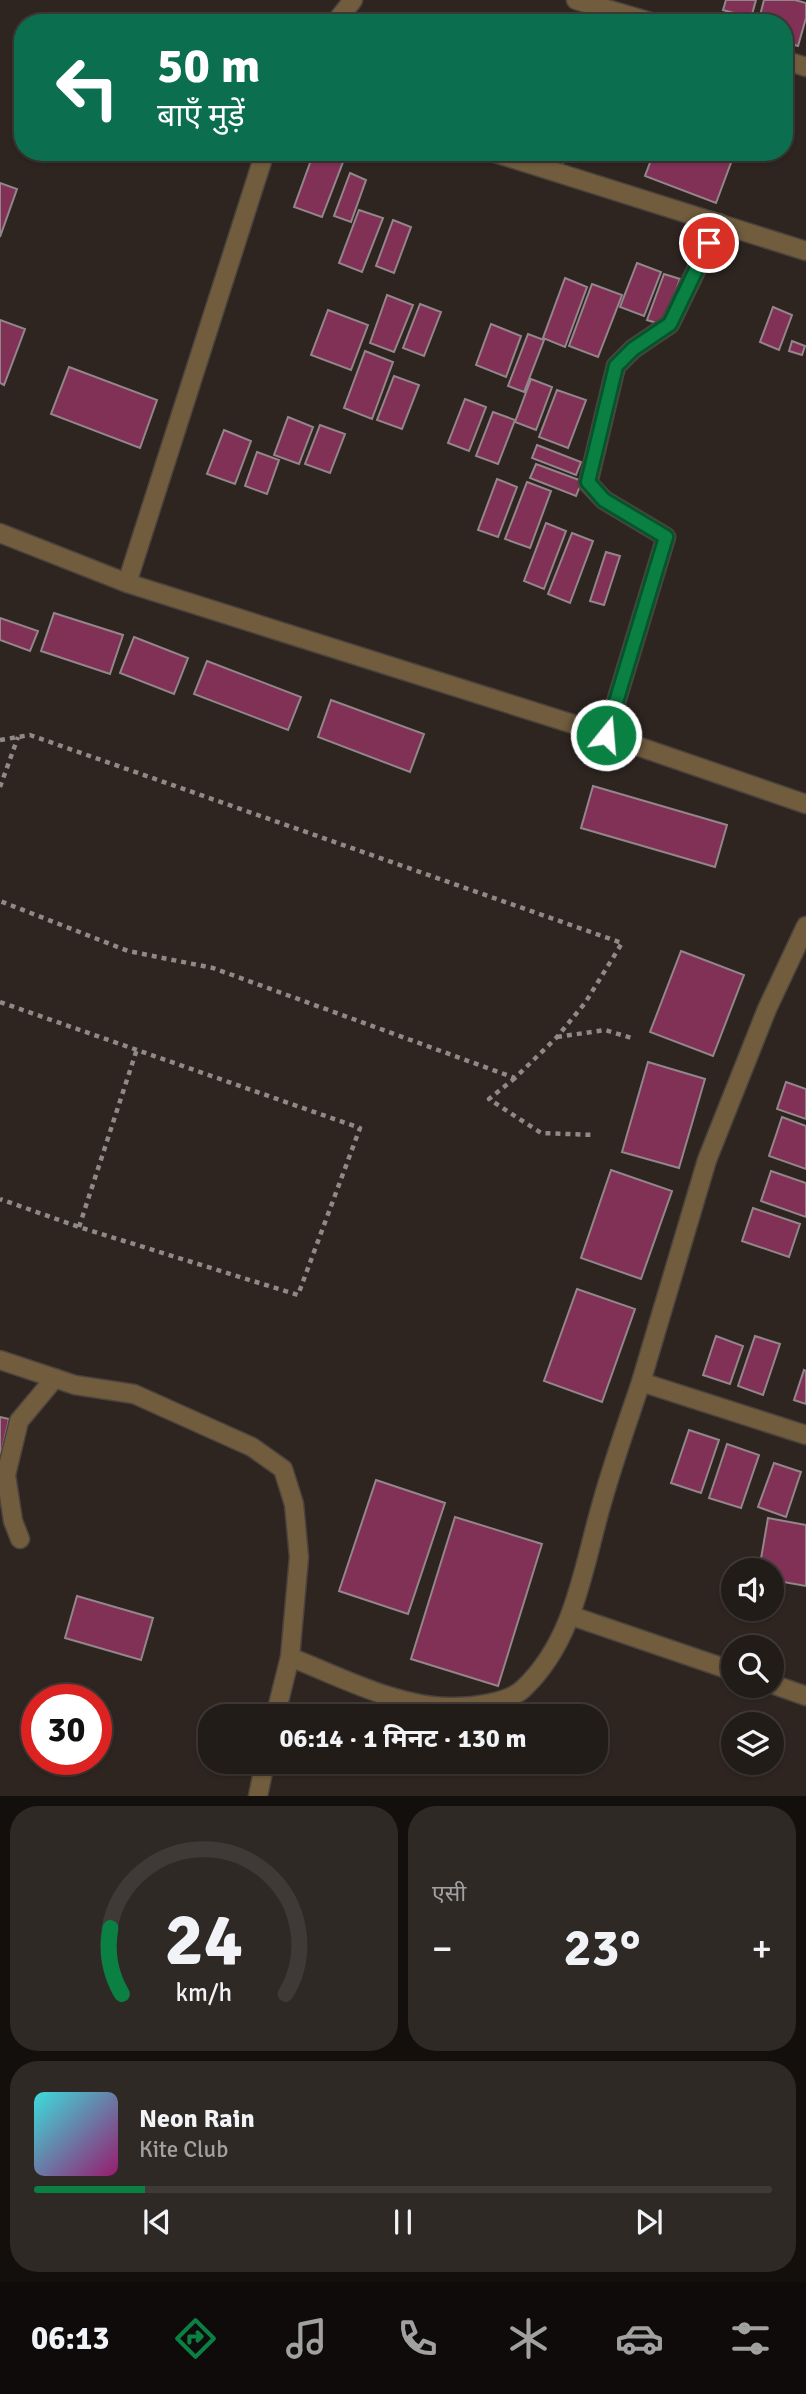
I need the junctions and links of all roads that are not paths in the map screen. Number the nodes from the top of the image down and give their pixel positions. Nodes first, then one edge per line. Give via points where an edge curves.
1 (353, 0) edge
2 (576, 0) edge
3 (342, 14) edge
4 (623, 14) edge
5 (262, 161) edge
6 (521, 161) edge
7 (719, 223) junction
8 (806, 251) edge
9 (0, 533) edge
10 (127, 583) junction
11 (606, 735) junction
12 (806, 804) edge
13 (806, 926) edge
14 (0, 1360) edge
15 (55, 1378) junction
16 (641, 1382) junction
17 (806, 1435) edge
18 (20, 1539) dead end
19 (572, 1616) junction
20 (290, 1657) junction
21 (721, 1667) edge
22 (784, 1688) edge
23 (806, 1696) edge
24 (278, 1704) edge
25 (263, 1774) edge
26 (258, 1796) edge

1 - 3 street
2 - 4 street
5 - 10 street
6 - 7 street
7 - 8 street
7 - 11 street via 670,324 616,366 588,482 604,500 666,537
9 - 10 street
10 - 11 street
11 - 12 street
13 - 16 street via 767,1009 707,1160
14 - 15 street
15 - 18 street via 19,1421 6,1475
15 - 20 street via 134,1394 252,1447 282,1469 294,1504 299,1557
16 - 17 street
16 - 19 street
19 - 20 street via 552,1653 521,1691 489,1703 450,1707 394,1699
19 - 21 street
20 - 24 street
22 - 23 street
25 - 26 street

